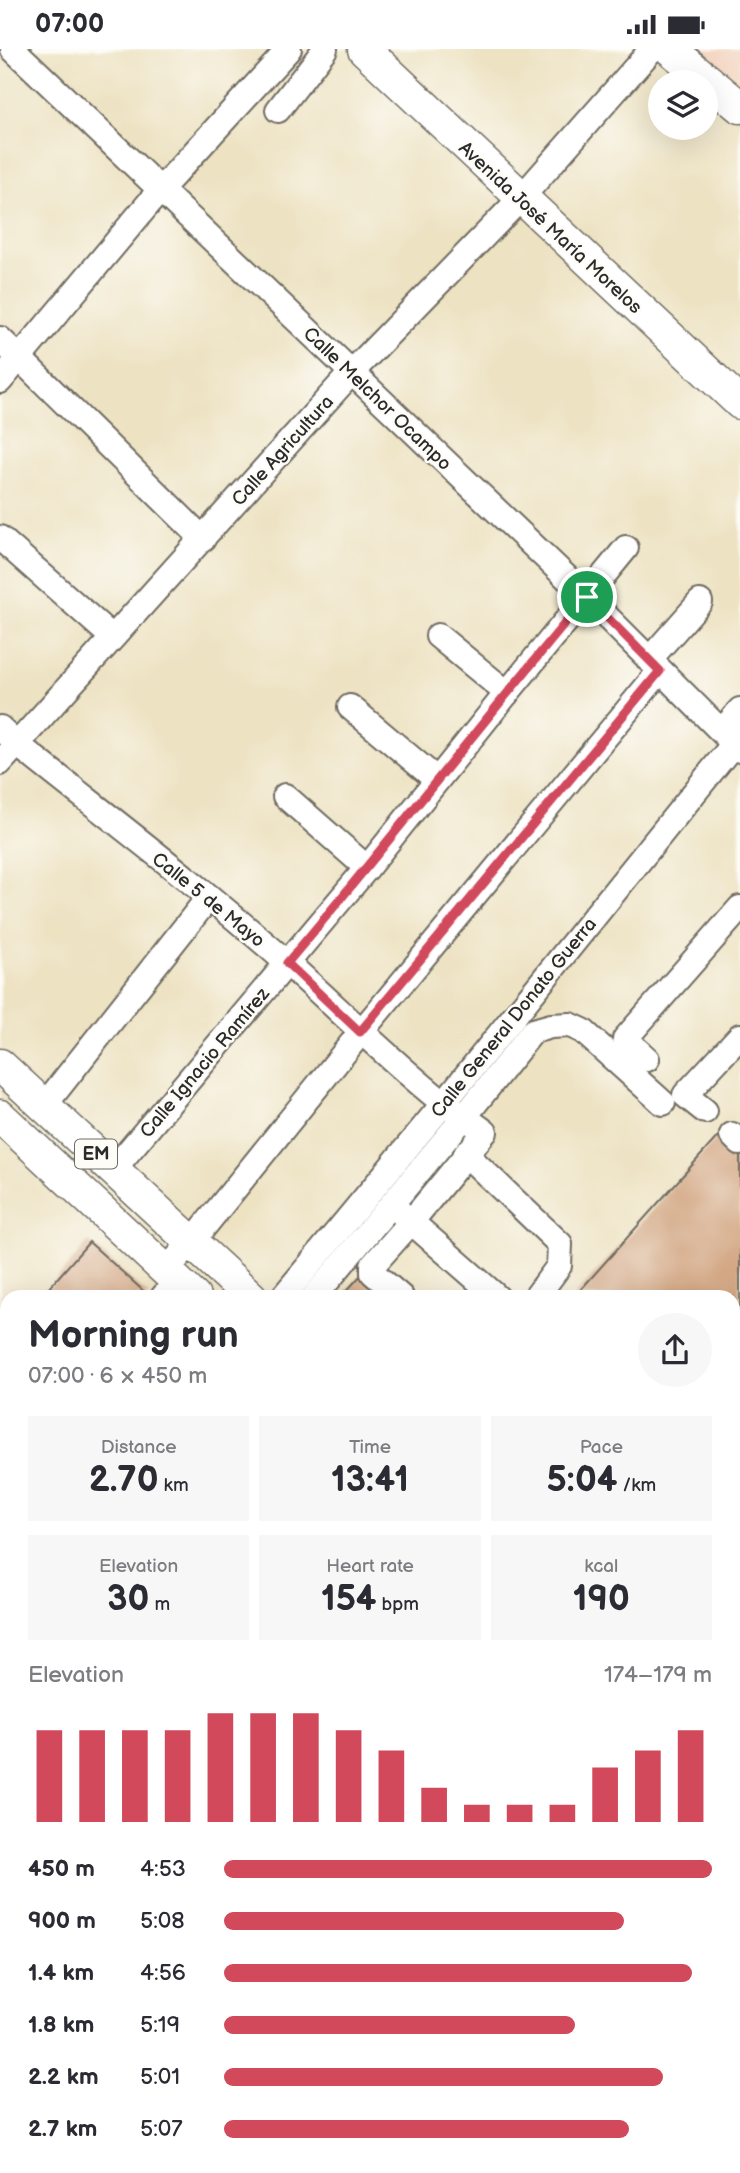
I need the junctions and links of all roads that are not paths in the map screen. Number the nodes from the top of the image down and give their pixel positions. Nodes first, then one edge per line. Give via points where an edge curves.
1 (13, 49) edge
2 (289, 49) edge
3 (325, 49) edge
4 (364, 49) edge
5 (652, 49) edge
6 (670, 49) edge
7 (740, 107) edge
8 (278, 110) dead end
9 (160, 190) junction
10 (521, 198) junction
11 (0, 339) edge
12 (19, 358) junction
13 (352, 372) junction
14 (0, 381) edge
15 (740, 403) edge
16 (0, 538) edge
17 (203, 539) junction
18 (626, 548) dead end
19 (587, 597) junction
20 (700, 601) dead end
21 (438, 636) dead end
22 (113, 638) junction
23 (654, 666) junction
24 (506, 693) junction
25 (350, 707) dead end
26 (740, 710) edge
27 (8, 736) edge
28 (734, 740) edge
29 (0, 762) edge
30 (437, 781) junction
31 (285, 796) dead end
32 (367, 868) junction
33 (209, 897) junction
34 (740, 908) edge
35 (287, 963) junction
36 (360, 1032) junction
37 (740, 1036) edge
38 (647, 1059) dead end
39 (0, 1065) edge
40 (0, 1078) edge
41 (444, 1103) junction
42 (663, 1103) dead end
43 (0, 1106) edge
44 (44, 1106) junction
45 (705, 1111) dead end
46 (0, 1116) edge
47 (465, 1116) junction
48 (467, 1152) junction
49 (113, 1170) junction
50 (391, 1203) junction
51 (411, 1222) junction
52 (182, 1277) edge
53 (216, 1290) edge
54 (227, 1290) edge
55 (289, 1290) edge
56 (320, 1290) edge
57 (393, 1290) edge
58 (483, 1290) edge
59 (541, 1290) edge

1 - 9 street, Calle Melchor Ocampo
2 - 9 street
3 - 8 street
4 - 10 main road, Avenida José María Morelos
5 - 10 street, Calle Agricultura
6 - 7 main road
9 - 12 street
9 - 13 street, Calle Melchor Ocampo
10 - 13 street, Calle Agricultura
10 - 15 main road, Avenida José María Morelos
11 - 12 street
12 - 14 street
12 - 17 street
13 - 17 street, Calle Agricultura
13 - 19 street, Calle Melchor Ocampo
16 - 22 street
17 - 22 street, Calle Agricultura
18 - 19 street, Calle Ignacio Ramírez
19 - 23 street, Calle Melchor Ocampo
19 - 24 street, Calle Ignacio Ramírez
20 - 23 street
21 - 24 street
22 - 27 street, Calle Agricultura
23 - 28 street, Calle Melchor Ocampo
23 - 36 street
24 - 30 street, Calle Ignacio Ramírez
25 - 30 street
26 - 28 street, Calle General Donato Guerra
27 - 29 street, Calle Agricultura
27 - 33 street, Calle 5 de Mayo
28 - 41 street, Calle General Donato Guerra
30 - 32 street, Calle Ignacio Ramírez
31 - 32 street
32 - 35 street, Calle Ignacio Ramírez
33 - 35 street, Calle 5 de Mayo
33 - 44 street
34 - 38 street via 625,1039
35 - 36 street, Calle 5 de Mayo
35 - 49 street, Calle Ignacio Ramírez
36 - 41 street, Calle 5 de Mayo
36 - 52 street
37 - 45 street via 685,1095
39 - 44 main road, EM
40 - 52 street
41 - 47 street, Calle 5 de Mayo
41 - 55 street, Calle General Donato Guerra
42 - 47 street via 583,1031 570,1025 551,1026 533,1031
43 - 52 street
44 - 49 main road, EM
46 - 52 main road, EM
47 - 48 street via 485,1132
47 - 50 street
48 - 51 street
48 - 59 street via 560,1244 559,1266
49 - 52 main road, EM
50 - 51 street
50 - 56 street
51 - 57 street via 373,1265 373,1273
51 - 58 street
52 - 53 street
52 - 54 main road, EM

